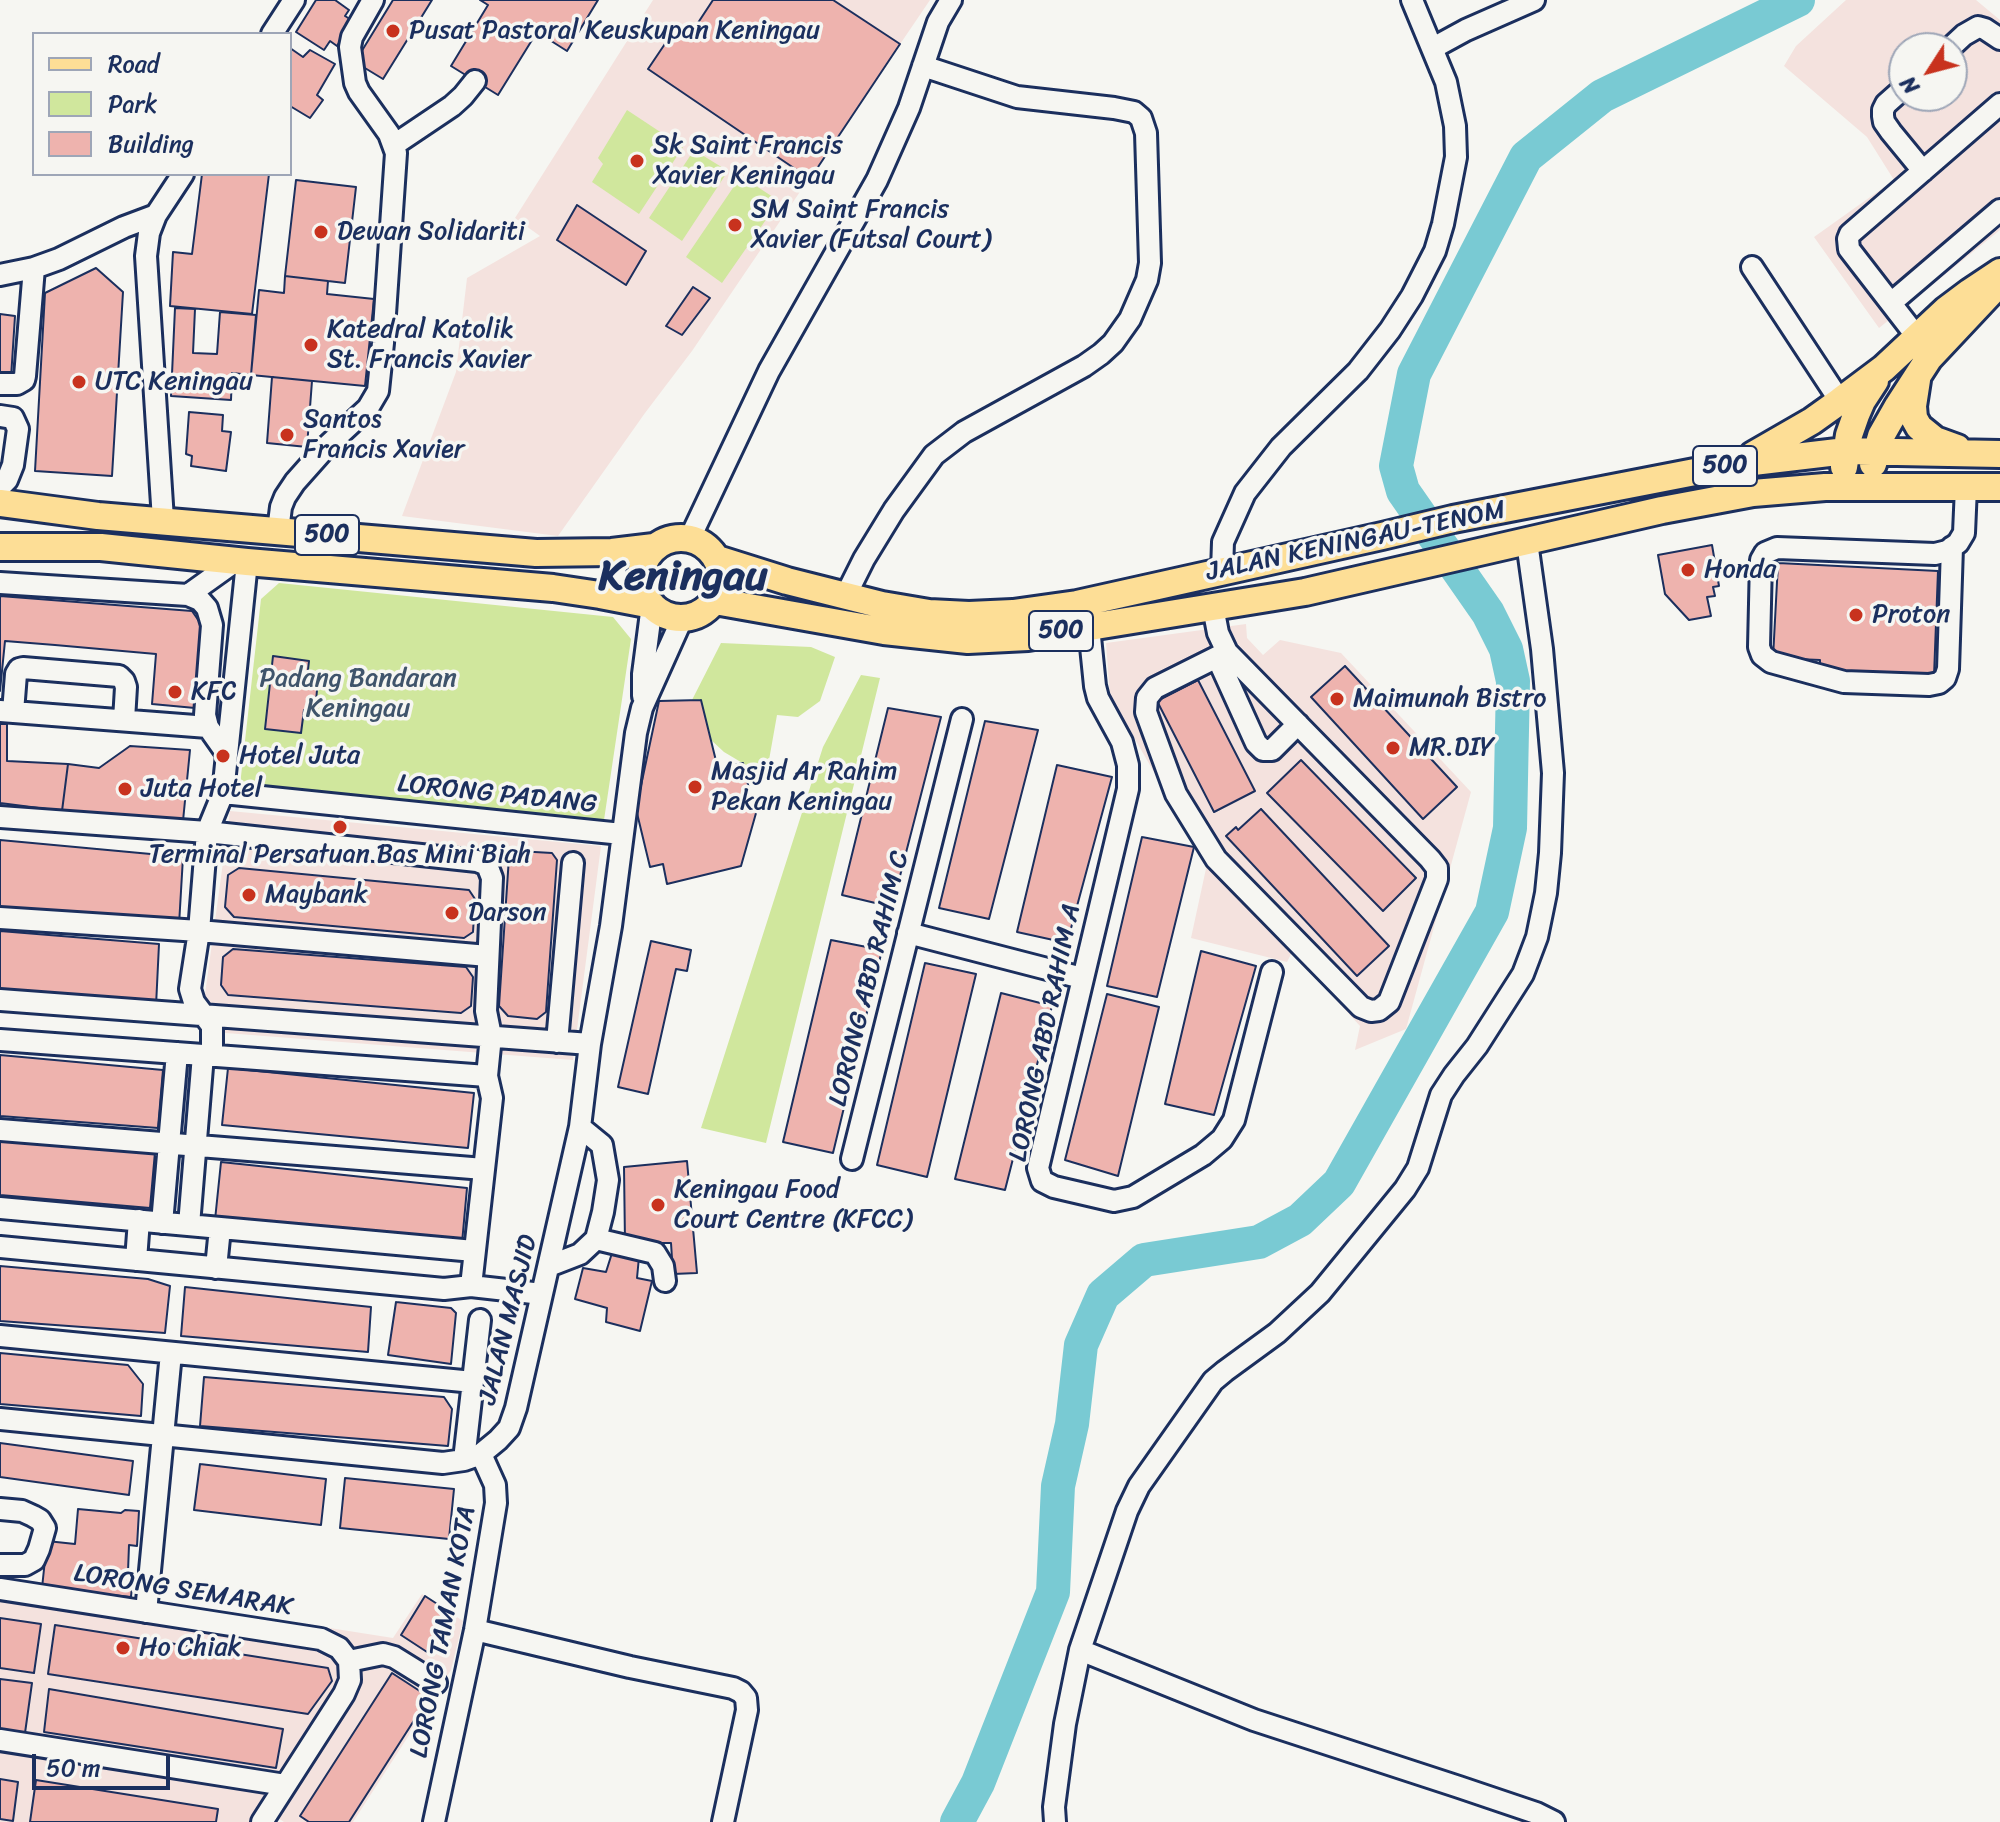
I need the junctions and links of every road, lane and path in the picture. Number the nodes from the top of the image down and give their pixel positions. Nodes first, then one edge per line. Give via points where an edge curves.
1 (294, 0) edge
2 (373, 0) edge
3 (951, 0) edge
4 (1412, 0) edge
5 (1534, 0) edge
6 (273, 32) edge
7 (1968, 33) edge
8 (2000, 39) edge
9 (1433, 48) junction
10 (923, 66) junction
11 (475, 81) dead end
12 (1888, 102) edge
13 (2000, 104) edge
14 (394, 145) junction
15 (1923, 171) junction
16 (182, 176) edge
17 (2000, 210) edge
18 (156, 215) junction
19 (1752, 267) dead end
20 (34, 268) junction
21 (2000, 272) edge
22 (0, 275) edge
23 (2000, 282) edge
24 (1891, 303) junction
25 (1917, 337) junction
26 (1884, 368) junction
27 (1917, 376) junction
28 (0, 384) edge
29 (1840, 401) junction
30 (0, 416) edge
31 (1846, 451) junction
32 (1876, 451) junction
33 (1970, 453) junction
34 (2000, 454) edge
35 (1736, 464) junction
36 (0, 487) edge
37 (1838, 487) junction
38 (1866, 487) junction
39 (1966, 487) junction
40 (2000, 487) edge
41 (0, 503) edge
42 (163, 520) junction
43 (278, 531) junction
44 (690, 538) junction
45 (1527, 542) junction
46 (0, 547) edge
47 (654, 547) junction
48 (1952, 547) junction
49 (717, 559) junction
50 (242, 561) junction
51 (1222, 571) junction
52 (0, 583) edge
53 (188, 595) junction
54 (846, 595) junction
55 (715, 601) junction
56 (652, 605) junction
57 (1213, 607) junction
58 (682, 619) junction
59 (1089, 627) junction
60 (1222, 655) junction
61 (642, 708) junction
62 (6, 711) edge
63 (962, 719) dead end
64 (124, 720) junction
65 (1298, 724) junction
66 (208, 727) junction
67 (227, 754) junction
68 (1164, 763) junction
69 (1128, 777) junction
70 (223, 793) junction
71 (0, 817) edge
72 (207, 832) junction
73 (622, 834) junction
74 (573, 863) dead end
75 (0, 918) edge
76 (199, 931) junction
77 (908, 933) junction
78 (488, 956) junction
79 (1272, 972) dead end
80 (1082, 978) junction
81 (0, 1000) edge
82 (205, 1015) junction
83 (491, 1036) junction
84 (0, 1040) edge
85 (557, 1042) junction
86 (590, 1044) junction
87 (177, 1053) junction
88 (208, 1055) junction
89 (487, 1076) junction
90 (580, 1127) junction
91 (0, 1130) edge
92 (169, 1143) junction
93 (196, 1146) junction
94 (852, 1159) dead end
95 (484, 1169) junction
96 (0, 1208) edge
97 (139, 1220) junction
98 (162, 1223) junction
99 (189, 1225) junction
100 (220, 1228) junction
101 (596, 1239) junction
102 (0, 1247) edge
103 (474, 1251) junction
104 (136, 1260) junction
105 (549, 1266) junction
106 (216, 1268) junction
107 (665, 1281) dead end
108 (471, 1286) junction
109 (542, 1294) junction
110 (480, 1320) dead end
111 (0, 1336) edge
112 (171, 1353) junction
113 (473, 1382) junction
114 (0, 1419) edge
115 (162, 1436) junction
116 (473, 1457) junction
117 (0, 1509) edge
118 (0, 1565) edge
119 (0, 1589) edge
120 (146, 1612) junction
121 (475, 1630) junction
122 (1080, 1650) junction
123 (349, 1661) junction
124 (436, 1683) dead end
125 (0, 1740) edge
126 (285, 1785) junction
127 (266, 1820) edge
128 (434, 1822) edge
129 (723, 1822) edge
130 (1055, 1822) edge
131 (1554, 1822) edge

1 - 6 street
2 - 14 street via 352,37 353,71 359,92
3 - 10 street
4 - 9 street
5 - 9 street
7 - 8 street via 1978,27
9 - 51 street via 1446,82 1456,157 1435,251 1412,296 1358,371 1281,447 1245,493 1223,542
10 - 44 street via 877,180 769,371
10 - 54 street via 1017,97 1114,108 1141,118 1146,133 1150,263 1130,319 1101,354 954,438 934,455 894,510
11 - 14 street via 452,106
12 - 15 street via 1884,122
13 - 15 street
14 - 43 street via 378,391 368,408 295,482 281,507
15 - 24 street via 1848,239 1849,249
16 - 18 street
17 - 24 street
18 - 20 street
18 - 42 street via 146,256
19 - 29 street
20 - 22 street
20 - 28 street via 25,376 21,383
21 - 25 main road
23 - 27 main road
24 - 25 street
25 - 26 main road
26 - 29 main road
26 - 31 main road via 1862,401
27 - 32 main road
27 - 33 main road via 1913,406 1919,427 1935,440
29 - 35 main road
30 - 36 street via 13,418 18,429 13,465
31 - 32 main road, JALAN KENINGAU-TENOM / 500
31 - 35 main road, JALAN KENINGAU-TENOM / 500
31 - 37 main road
32 - 33 main road, JALAN KENINGAU-TENOM / 500
32 - 38 main road
33 - 34 main road, JALAN KENINGAU-TENOM / 500
35 - 51 main road, JALAN KENINGAU-TENOM / 500
37 - 38 main road, JALAN KENINGAU-TENOM / 500
37 - 45 main road, JALAN KENINGAU-TENOM / 500 via 1753,493
38 - 39 main road, JALAN KENINGAU-TENOM / 500
39 - 40 main road, JALAN KENINGAU-TENOM / 500
39 - 48 street via 1964,533
41 - 42 main road, 500
42 - 43 main road, 500
43 - 47 main road, 500 via 536,553
44 - 47 main road, 500 via 677,537
44 - 49 main road, 500
45 - 57 main road, JALAN KENINGAU-TENOM / 500
45 - 122 street via 1553,773 1546,893 1523,974 1441,1095 1418,1168 1405,1189 1320,1293 1213,1381 1139,1486
46 - 50 main road, 500 via 101,547
47 - 56 main road via 641,570 644,595
48 - 48 street via 1935,554 1777,548 1765,553 1762,655 1844,682 1939,683 1948,669
49 - 54 main road, JALAN KENINGAU-TENOM / 500
49 - 55 main road via 722,580
50 - 53 street
50 - 56 main road, 500 via 553,588
50 - 67 street
51 - 54 main road, JALAN KENINGAU-TENOM / 500 via 1013,613 929,613
52 - 53 street
53 - 66 street via 207,608 212,625
55 - 58 main road via 701,614
55 - 59 main road, JALAN KENINGAU-TENOM / 500 via 870,629 968,640
56 - 58 main road, 500
56 - 61 street
57 - 59 main road, JALAN KENINGAU-TENOM / 500
57 - 60 street
58 - 61 street
59 - 69 street, LORONG ABD RAHIM A via 1098,698 1122,742
60 - 65 street
60 - 65 street via 1263,750 1272,750
60 - 68 street via 1155,688 1147,698 1146,712
61 - 73 street, JALAN MASJID
62 - 64 street
62 - 64 street via 16,674 23,668 119,676 126,687
63 - 77 street, LORONG ABD RAHIM C
64 - 66 street
65 - 68 street via 1437,868 1389,1002 1379,1010 1361,1007 1216,859 1176,794
66 - 67 street
67 - 70 street
68 - 69 street
69 - 80 street, LORONG ABD RAHIM A
70 - 72 street
70 - 73 street, LORONG PADANG
71 - 72 street
72 - 76 street
72 - 78 street via 487,865 492,878
73 - 86 street, JALAN MASJID
74 - 85 street
75 - 76 street
76 - 78 street
76 - 82 street via 190,989
77 - 80 street
77 - 94 street, LORONG ABD RAHIM C
78 - 83 street via 486,1011
79 - 80 street, LORONG ABD RAHIM A via 1234,1120 1222,1139 1133,1197 1114,1201 1054,1187 1042,1181 1038,1168
81 - 82 street
82 - 83 street
82 - 88 street via 213,1030
83 - 85 street
83 - 89 street
84 - 87 street
85 - 86 street
86 - 90 street, JALAN MASJID
87 - 88 street
87 - 92 street
88 - 89 street
88 - 93 street
89 - 95 street via 492,1098
90 - 101 street via 602,1145 608,1180
90 - 105 street, JALAN MASJID
91 - 92 street
92 - 93 street
92 - 98 street
93 - 95 street
93 - 99 street
95 - 103 street
96 - 97 street
97 - 98 street
97 - 104 street
98 - 99 street
99 - 100 street
100 - 103 street
100 - 106 street
101 - 105 street via 580,1254
101 - 107 street via 655,1253
102 - 104 street
103 - 108 street
104 - 106 street
105 - 109 street, JALAN MASJID
106 - 108 street via 444,1289
108 - 109 street
109 - 116 street, JALAN MASJID via 509,1428
110 - 113 street
111 - 112 street
112 - 113 street
112 - 115 street
113 - 116 street
114 - 115 street
115 - 116 street via 443,1463
115 - 120 street
116 - 121 street, LORONG TAMAN KOTA via 495,1485 496,1503
117 - 118 street via 22,1511 45,1528 34,1560
119 - 120 street, LORONG SEMARAK
120 - 123 street, LORONG SEMARAK via 321,1639 339,1648
121 - 128 street, LORONG TAMAN KOTA
121 - 129 street via 733,1688 746,1698
122 - 130 street via 1065,1724
122 - 131 street via 1254,1720
123 - 124 street via 383,1654
123 - 126 street via 344,1694
125 - 126 street
126 - 127 street

